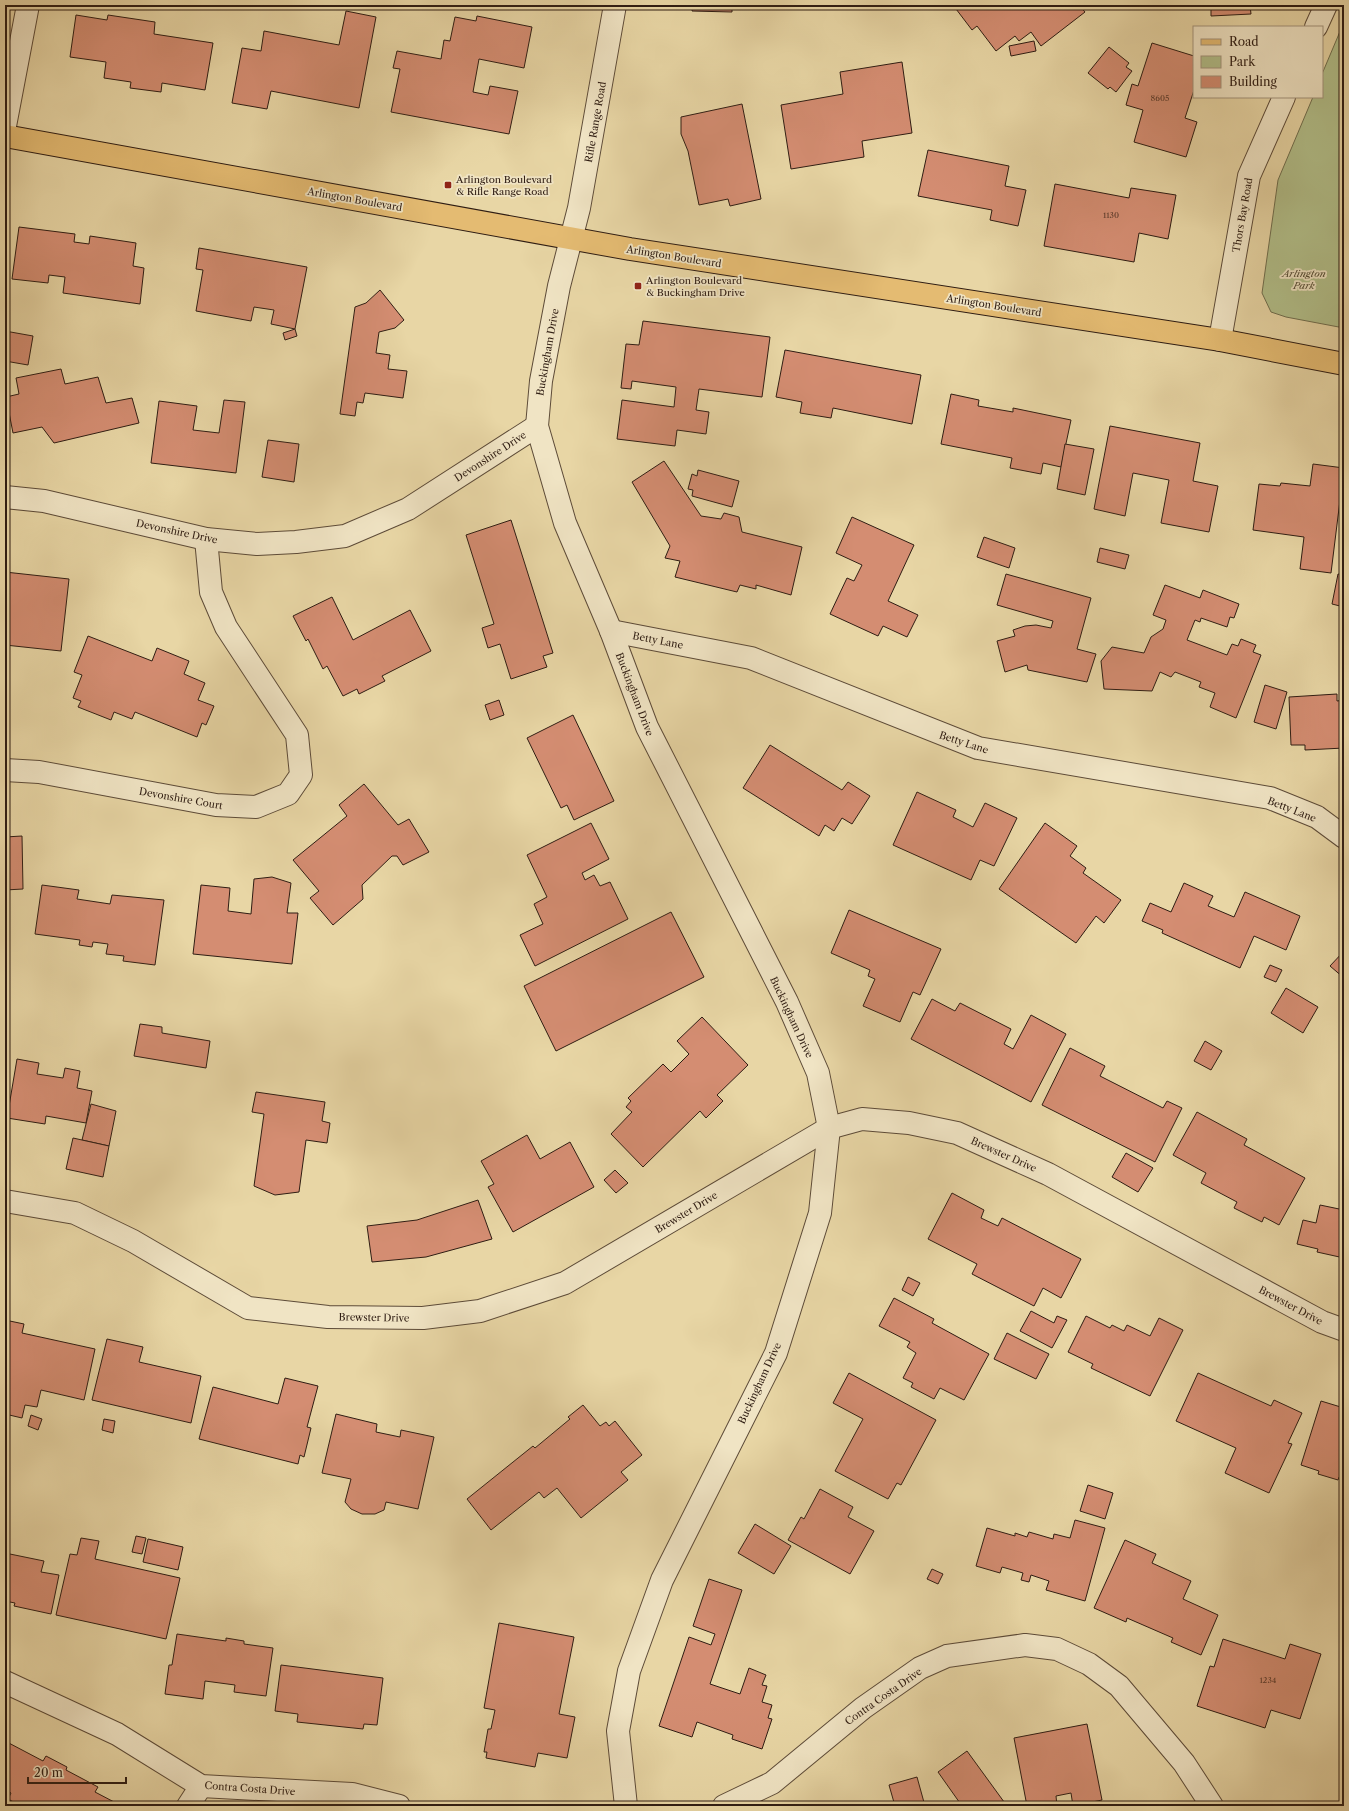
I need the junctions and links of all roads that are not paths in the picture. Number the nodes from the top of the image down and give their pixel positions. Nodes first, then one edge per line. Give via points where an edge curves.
1 (28, 5) edge
2 (615, 5) edge
3 (1326, 5) edge
4 (1316, 26) edge
5 (1284, 98) edge
6 (5, 126) edge
7 (5, 136) edge
8 (571, 238) junction
9 (1220, 340) junction
10 (1344, 364) edge
11 (537, 426) junction
12 (5, 497) edge
13 (206, 539) junction
14 (611, 631) junction
15 (5, 770) edge
16 (1344, 837) edge
17 (829, 1128) junction
18 (5, 1201) edge
19 (1344, 1330) edge
20 (5, 1682) edge
21 (201, 1786) junction
22 (188, 1806) edge
23 (399, 1806) edge
24 (626, 1806) edge
25 (724, 1806) edge
26 (1212, 1806) edge

1 - 6 street
2 - 8 street, Rifle Range Road via 580,208
3 - 4 street
5 - 9 street, Thors Bay Road via 1249,176
7 - 8 main road, Arlington Boulevard
8 - 9 main road, Arlington Boulevard
8 - 11 street, Buckingham Drive via 541,381
9 - 10 main road, Arlington Boulevard
11 - 13 street, Devonshire Drive via 408,509 345,536 257,544
11 - 14 street, Buckingham Drive via 565,523
12 - 13 street, Devonshire Drive via 44,501
13 - 15 street, Devonshire Court via 211,592 226,627 298,735 301,775 288,794 256,807 216,805 39,772
14 - 16 street, Betty Lane via 751,658 978,748 1270,798 1317,817
14 - 17 street, Buckingham Drive via 647,727 787,1002 818,1073
17 - 18 street, Brewster Drive via 565,1283 480,1310 423,1318 328,1317 248,1308 133,1241 75,1213
17 - 19 street, Brewster Drive via 862,1119 909,1123 957,1132 1048,1174 1322,1322
17 - 24 street, Buckingham Drive via 820,1213 776,1353 662,1580 630,1671 618,1731
20 - 21 street, Contra Costa Drive via 117,1734
21 - 22 street
21 - 23 street, Contra Costa Drive via 352,1794
25 - 26 street, Contra Costa Drive via 772,1783 863,1708 920,1668 947,1656 1025,1645 1057,1649 1089,1664 1119,1686 1184,1763

